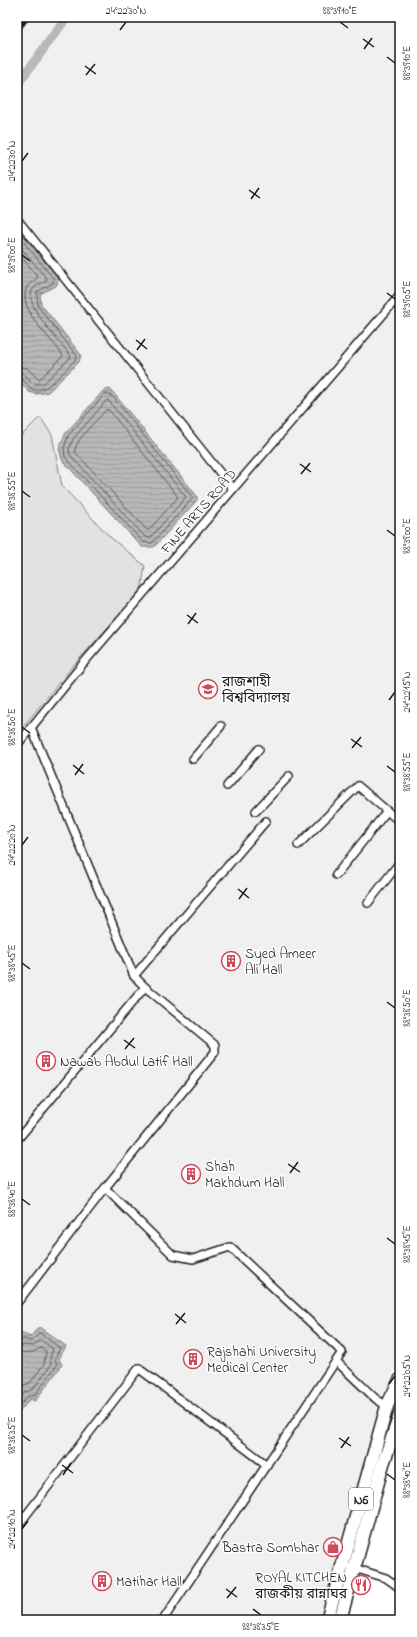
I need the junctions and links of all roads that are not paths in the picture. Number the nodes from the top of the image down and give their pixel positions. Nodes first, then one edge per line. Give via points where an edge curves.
1 (18, 223) edge
2 (400, 295) edge
3 (233, 490) junction
4 (220, 726) dead end
5 (32, 727) junction
6 (17, 745) edge
7 (259, 749) dead end
8 (193, 759) dead end
9 (288, 776) dead end
10 (227, 786) dead end
11 (256, 811) dead end
12 (387, 811) junction
13 (266, 821) dead end
14 (400, 822) edge
15 (298, 845) dead end
16 (400, 862) edge
17 (336, 875) dead end
18 (368, 902) dead end
19 (134, 976) junction
20 (145, 986) junction
21 (17, 1140) edge
22 (105, 1188) junction
23 (17, 1303) edge
24 (336, 1361) junction
25 (400, 1380) edge
26 (387, 1406) junction
27 (400, 1415) edge
28 (267, 1465) junction
29 (17, 1527) edge
30 (349, 1567) junction
31 (400, 1588) edge
32 (163, 1620) edge
33 (327, 1620) edge
34 (340, 1620) edge

1 - 3 street
2 - 3 street, FINE ARTS ROAD
3 - 5 street, FINE ARTS ROAD via 81,666
4 - 8 street
5 - 6 street, FINE ARTS ROAD
5 - 19 street
7 - 10 street
9 - 11 street
12 - 14 street
12 - 15 street via 358,786
12 - 17 street
13 - 19 street
16 - 18 street
19 - 20 street
20 - 21 street
20 - 22 street via 216,1048
22 - 23 street
22 - 24 street via 173,1255 193,1259 230,1247 342,1352
24 - 26 street via 376,1399
24 - 28 street
25 - 26 highway, N6
26 - 30 highway, N6
27 - 30 highway, N6
28 - 29 street via 140,1370
28 - 32 street
30 - 31 street via 386,1578
30 - 33 highway, N6
30 - 34 highway, N6

